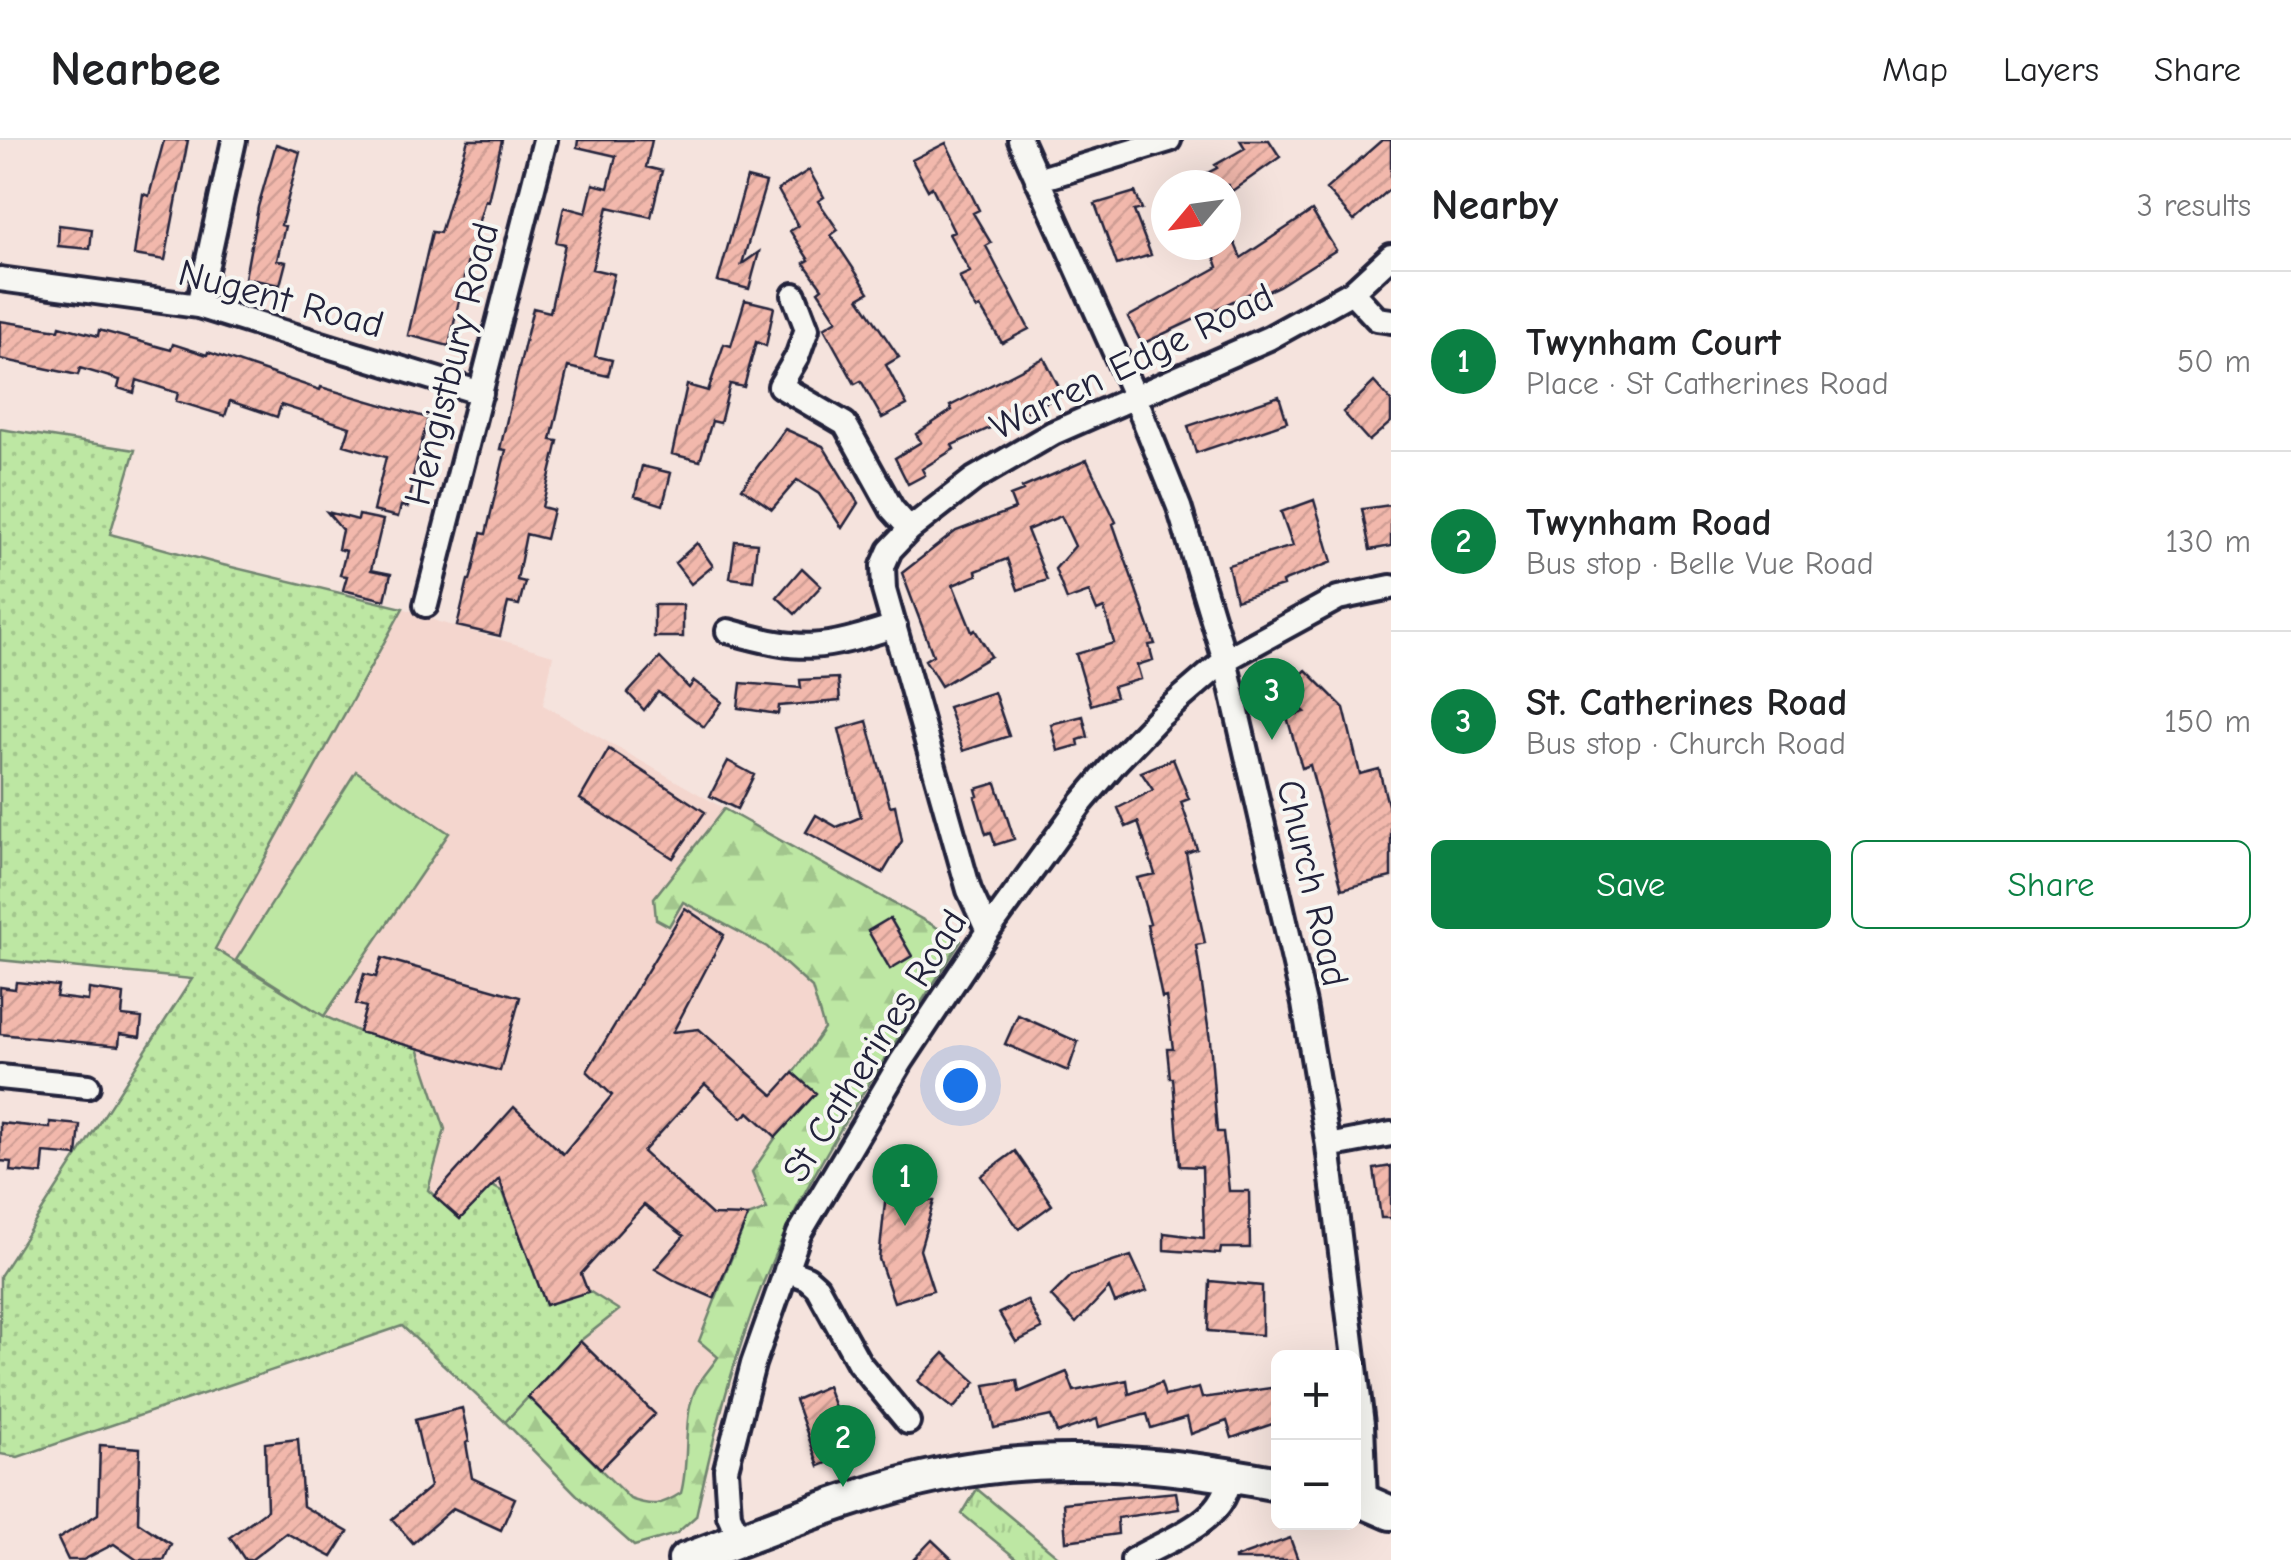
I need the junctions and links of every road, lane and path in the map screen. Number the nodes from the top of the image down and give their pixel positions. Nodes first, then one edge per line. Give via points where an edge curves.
1 (234, 140) edge
2 (545, 140) edge
3 (1020, 140) edge
4 (1169, 140) edge
5 (1037, 180) junction
6 (1391, 256) edge
7 (0, 280) edge
8 (1352, 292) junction
9 (794, 295) dead end
10 (198, 306) junction
11 (1391, 321) edge
12 (480, 393) junction
13 (1134, 394) junction
14 (910, 529) junction
15 (1391, 587) edge
16 (426, 606) dead end
17 (896, 626) junction
18 (728, 632) dead end
19 (1225, 660) junction
20 (988, 931) junction
21 (0, 1076) edge
22 (88, 1086) dead end
23 (1391, 1134) edge
24 (1328, 1146) junction
25 (786, 1270) junction
26 (908, 1422) dead end
27 (1230, 1475) junction
28 (1271, 1483) edge
29 (1370, 1503) edge
30 (740, 1540) junction
31 (685, 1560) edge
32 (1133, 1560) edge

1 - 10 street
2 - 12 street, Hengistbury Road
3 - 5 street, Church Road
4 - 5 street
5 - 13 street, Church Road
6 - 8 street, Warren Edge Road
7 - 10 street, Nugent Road
8 - 11 street via 1377,319
8 - 13 street, Warren Edge Road via 1269,338
9 - 14 street via 807,329 780,386 845,424
10 - 12 street, Nugent Road
12 - 16 street, Hengistbury Road
13 - 14 street, Warren Edge Road via 974,479
13 - 19 street, Church Road via 1179,507
14 - 17 street, Warren Edge Road via 883,566
15 - 19 street, St Catherines Road via 1338,598
17 - 18 street via 818,648
17 - 20 street, Warren Edge Road via 969,890
19 - 20 street, St Catherines Road via 1115,763
19 - 24 street, Church Road via 1304,1004
20 - 25 street, St Catherines Road via 853,1140
21 - 22 street
23 - 24 street
24 - 29 street, Church Road
25 - 26 street via 817,1287 859,1363
25 - 30 street, St Catherines Road via 726,1470 729,1515
27 - 28 main road
27 - 30 main road via 1062,1463 990,1466 874,1492
27 - 32 street via 1228,1494 1210,1518
30 - 31 main road

